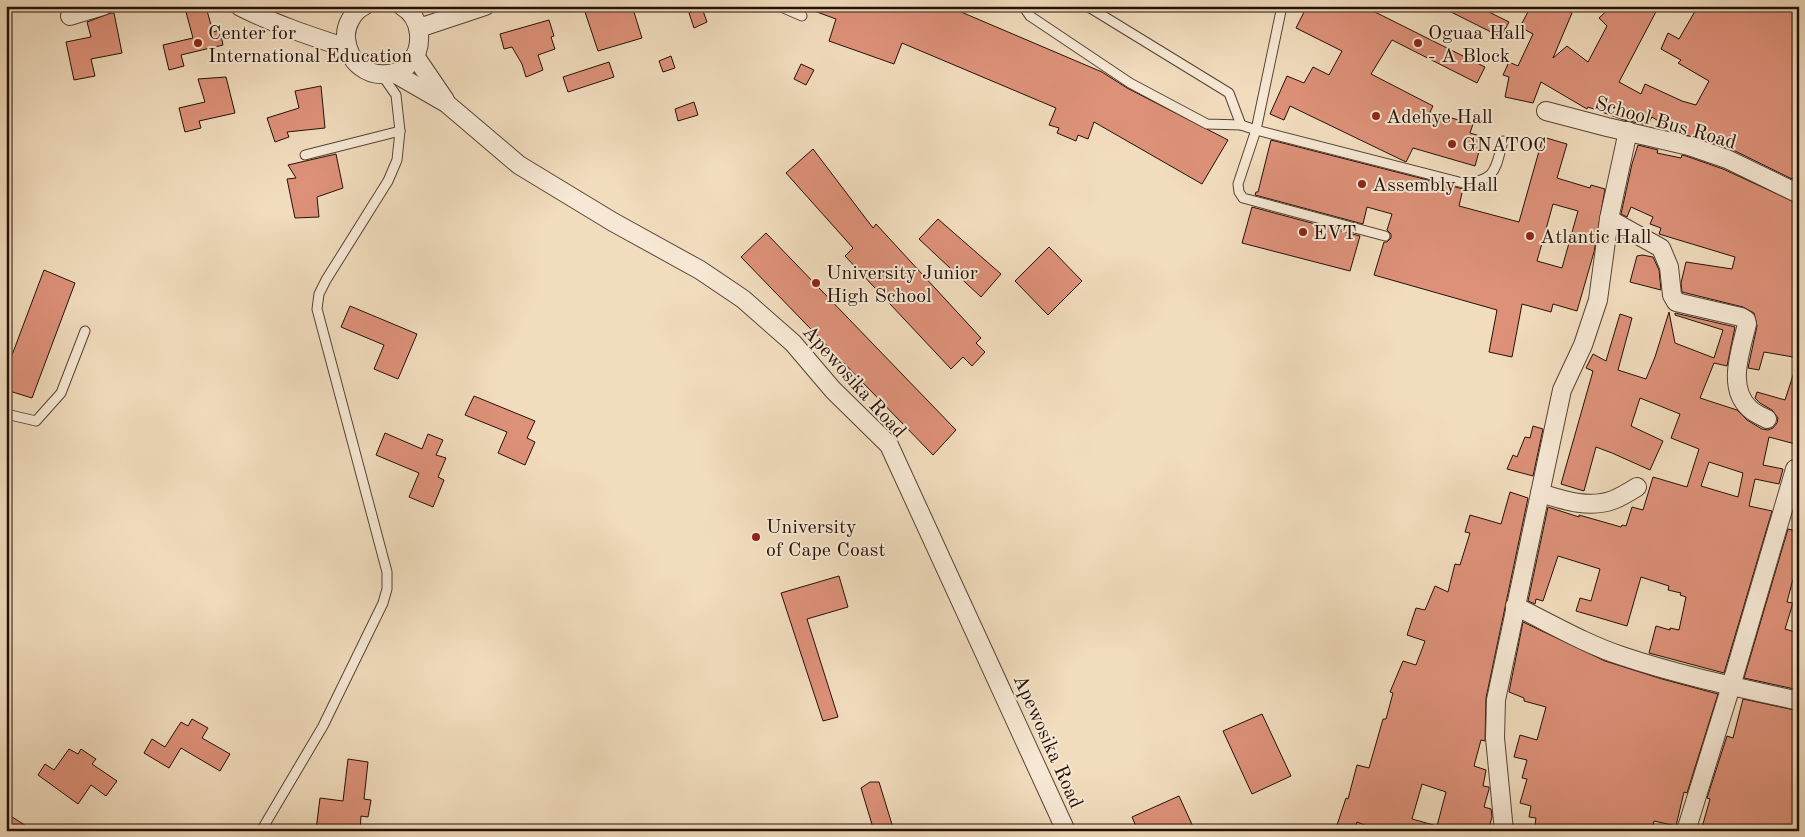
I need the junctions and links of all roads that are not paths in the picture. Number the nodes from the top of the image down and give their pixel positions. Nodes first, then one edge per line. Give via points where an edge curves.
1 (103, 6) edge
2 (239, 6) edge
3 (364, 6) edge
4 (402, 6) edge
5 (485, 6) edge
6 (779, 6) edge
7 (1023, 6) edge
8 (1087, 6) edge
9 (1282, 6) edge
10 (70, 16) dead end
11 (802, 16) dead end
12 (419, 28) junction
13 (347, 48) junction
14 (415, 56) junction
15 (388, 74) junction
16 (446, 103) junction
17 (1546, 111) dead end
18 (1241, 125) junction
19 (1256, 130) junction
20 (400, 131) junction
21 (1628, 131) junction
22 (1503, 141) dead end
23 (305, 155) dead end
24 (1799, 194) edge
25 (1609, 219) junction
26 (1385, 236) dead end
27 (85, 331) dead end
28 (6, 414) edge
29 (1767, 419) dead end
30 (1795, 468) dead end
31 (1637, 487) dead end
32 (1540, 493) junction
33 (1515, 606) junction
34 (1731, 686) junction
35 (1799, 701) edge
36 (260, 831) edge
37 (1066, 831) edge
38 (1504, 831) edge
39 (1686, 831) edge

1 - 10 street
2 - 13 street via 270,22
3 - 13 street via 350,19 346,33
4 - 12 street
5 - 12 street
6 - 11 lane
7 - 18 lane via 1030,16 1139,87 1207,124
8 - 18 lane via 1229,93
9 - 19 lane
12 - 14 street via 420,42
13 - 15 street via 360,67
14 - 15 street via 406,66
14 - 16 street
15 - 16 street
15 - 20 lane via 396,94
16 - 37 street, Apewosika Road via 519,165 743,298 792,343 833,390 890,445
17 - 21 street, School Bus Road
18 - 19 lane
19 - 22 lane via 1463,183 1486,180 1495,170
19 - 26 lane via 1238,184 1243,198
20 - 23 lane
20 - 36 lane via 397,160 391,174 326,280 319,294 318,309 387,572 387,589 323,726
21 - 24 street, School Bus Road via 1727,159
21 - 25 street
25 - 29 street via 1661,248 1669,267 1672,295 1676,302 1746,320 1736,375 1740,396 1750,409
25 - 32 street via 1598,300 1584,346 1562,390
27 - 28 lane via 61,393 36,421
30 - 34 street
31 - 32 street via 1612,501 1591,504 1568,502
32 - 33 street
33 - 34 street via 1622,656
33 - 38 street via 1496,700 1495,738
34 - 35 street
34 - 39 street

